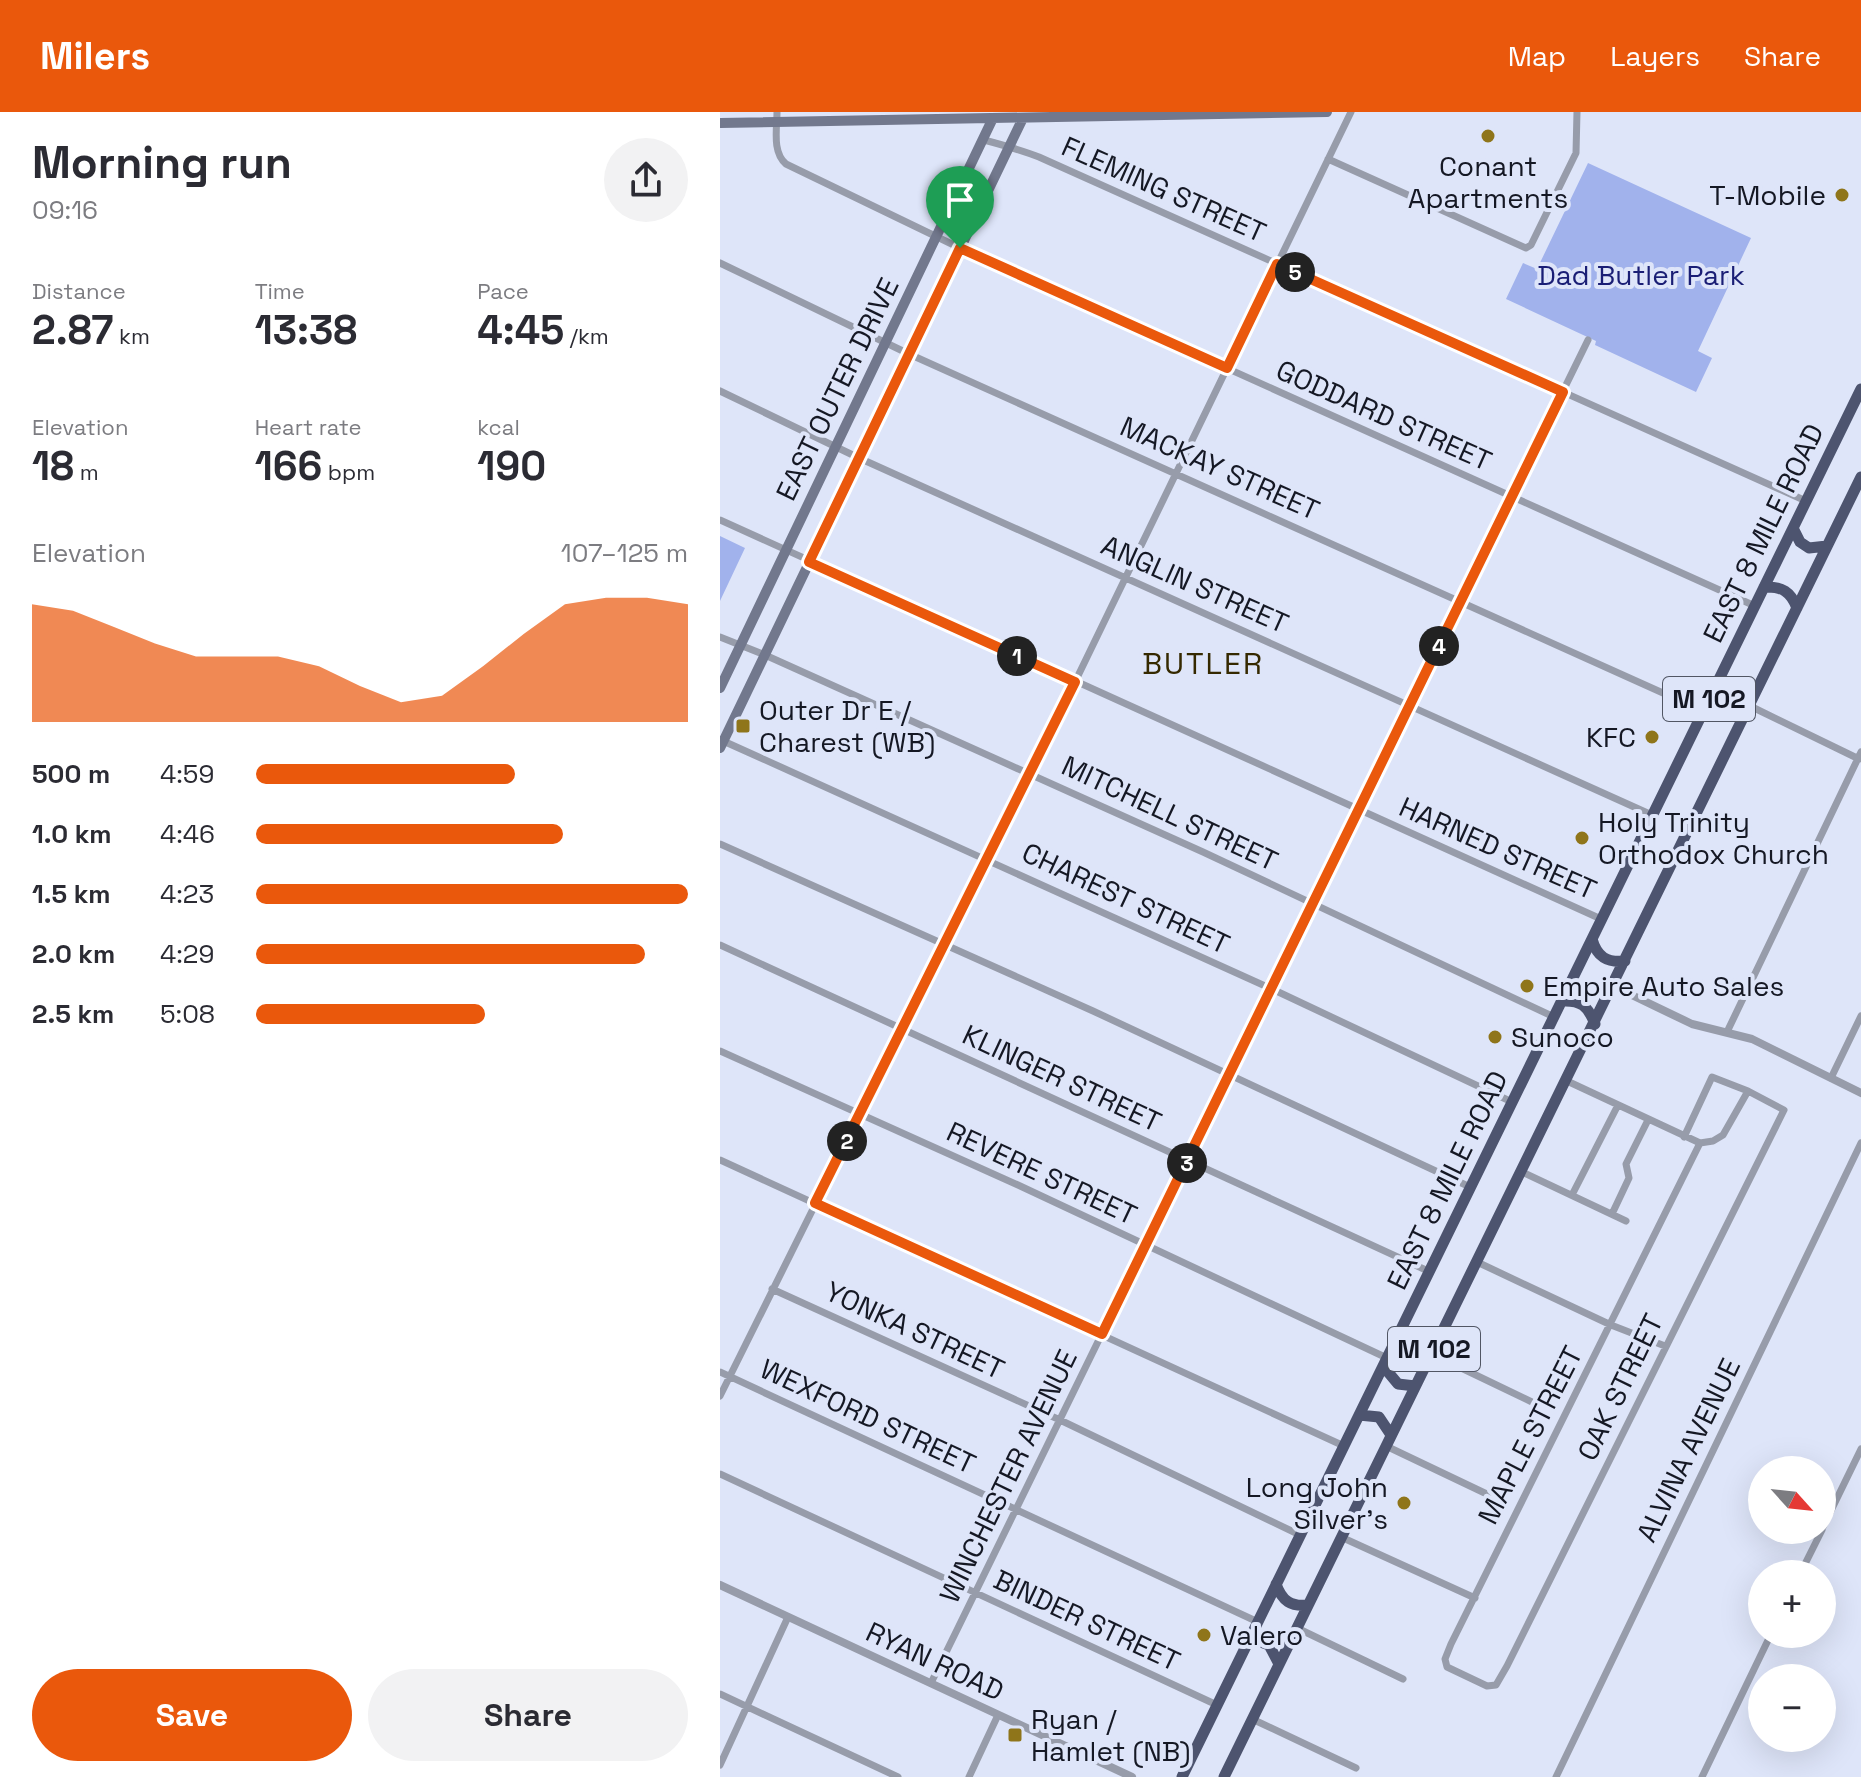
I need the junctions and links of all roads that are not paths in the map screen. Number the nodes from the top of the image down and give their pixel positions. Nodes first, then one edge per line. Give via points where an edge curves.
1 (1327, 112) edge
2 (1351, 112) edge
3 (1577, 112) edge
4 (995, 115) edge
5 (1024, 115) edge
6 (777, 117) edge
7 (720, 123) edge
8 (984, 140) junction
9 (1008, 149) junction
10 (1328, 159) junction
11 (937, 237) junction
12 (960, 248) junction
13 (720, 263) edge
14 (1277, 264) junction
15 (1588, 340) dead end
16 (886, 343) junction
17 (909, 354) junction
18 (1227, 368) junction
19 (720, 391) edge
20 (1563, 392) junction
21 (1860, 395) edge
22 (836, 447) junction
23 (859, 458) junction
24 (1176, 472) junction
25 (1861, 477) edge
26 (1512, 496) junction
27 (1806, 501) junction
28 (720, 520) edge
29 (1793, 528) junction
30 (1827, 546) junction
31 (786, 551) junction
32 (809, 562) junction
33 (1125, 577) junction
34 (1764, 587) junction
35 (1461, 601) junction
36 (1755, 606) junction
37 (1797, 608) junction
38 (720, 637) edge
39 (740, 646) junction
40 (765, 655) junction
41 (1075, 682) junction
42 (720, 688) edge
43 (1410, 705) junction
44 (1750, 706) junction
45 (1703, 711) junction
46 (721, 743) edge
47 (1860, 757) edge
48 (1029, 773) junction
49 (1360, 810) junction
50 (1652, 815) junction
51 (720, 844) edge
52 (987, 859) junction
53 (1314, 903) junction
54 (1601, 919) junction
55 (1592, 939) junction
56 (944, 944) junction
57 (720, 945) edge
58 (1625, 961) junction
59 (1613, 986) junction
60 (1272, 989) junction
61 (1562, 1001) junction
62 (1861, 1016) edge
63 (1554, 1017) junction
64 (1595, 1024) junction
65 (902, 1029) junction
66 (1727, 1032) junction
67 (720, 1051) edge
68 (1230, 1074) junction
69 (1831, 1078) junction
70 (1567, 1081) junction
71 (1748, 1091) junction
72 (1861, 1093) edge
73 (1512, 1102) junction
74 (1618, 1105) junction
75 (860, 1114) junction
76 (1648, 1120) junction
77 (1684, 1137) junction
78 (1700, 1143) junction
79 (1861, 1143) edge
80 (720, 1160) edge
81 (1188, 1160) junction
82 (1522, 1172) junction
83 (1470, 1187) junction
84 (1572, 1195) junction
85 (815, 1203) junction
86 (1612, 1214) junction
87 (1626, 1221) dead end
88 (1147, 1245) junction
89 (1477, 1262) junction
90 (1428, 1271) junction
91 (772, 1289) junction
92 (1611, 1325) junction
93 (1102, 1334) junction
94 (1665, 1346) junction
95 (1432, 1354) junction
96 (1385, 1362) junction
97 (720, 1372) edge
98 (729, 1377) junction
99 (1415, 1386) junction
100 (720, 1396) edge
101 (1536, 1404) dead end
102 (1359, 1415) junction
103 (1060, 1420) junction
104 (1388, 1441) junction
105 (1344, 1446) junction
106 (1861, 1449) edge
107 (720, 1474) edge
108 (1491, 1496) dead end
109 (1836, 1501) edge
110 (1017, 1508) junction
111 (1300, 1535) junction
112 (1341, 1537) junction
113 (1276, 1584) junction
114 (720, 1585) edge
115 (976, 1591) junction
116 (1475, 1598) junction
117 (1308, 1605) junction
118 (788, 1617) junction
119 (1258, 1622) junction
120 (1297, 1628) junction
121 (1248, 1642) junction
122 (1764, 1648) edge
123 (1279, 1664) junction
124 (1403, 1679) dead end
125 (931, 1683) junction
126 (1496, 1685) joint
127 (720, 1694) edge
128 (1217, 1705) junction
129 (747, 1706) junction
130 (998, 1715) junction
131 (1252, 1719) junction
132 (720, 1765) edge
133 (1356, 1768) dead end
134 (898, 1777) edge
135 (969, 1777) edge
136 (1132, 1777) edge
137 (1182, 1777) edge
138 (1224, 1777) edge
139 (1556, 1777) edge
140 (1702, 1777) edge

1 - 5 main road
2 - 10 street
3 - 10 street via 1576,153 1529,247
4 - 5 main road
4 - 6 main road
4 - 8 main road, EAST OUTER DRIVE
5 - 9 main road, EAST OUTER DRIVE
6 - 7 main road
6 - 11 street, GODDARD STREET via 777,150 783,162
8 - 9 street, FLEMING STREET
8 - 11 main road, EAST OUTER DRIVE
9 - 12 main road, EAST OUTER DRIVE
9 - 14 street, FLEMING STREET via 1022,150
10 - 14 street
11 - 12 street, GODDARD STREET
11 - 16 main road, EAST OUTER DRIVE
12 - 17 main road, EAST OUTER DRIVE
12 - 18 street, GODDARD STREET
13 - 16 street, MACKAY STREET
14 - 18 street
14 - 20 street, FLEMING STREET
15 - 20 street, WINCHESTER AVENUE
16 - 17 street, MACKAY STREET
16 - 22 main road, EAST OUTER DRIVE
17 - 23 main road, EAST OUTER DRIVE
17 - 24 street, MACKAY STREET
18 - 24 street
18 - 26 street, GODDARD STREET
19 - 22 street, ANGLIN STREET
20 - 26 street, WINCHESTER AVENUE
20 - 27 street, FLEMING STREET
21 - 27 highway, EAST 8 MILE ROAD / M 102
22 - 23 street, ANGLIN STREET
22 - 31 main road, EAST OUTER DRIVE
23 - 32 main road, EAST OUTER DRIVE
23 - 33 street, ANGLIN STREET
24 - 33 street
24 - 35 street, MACKAY STREET
25 - 30 highway, M 102
26 - 35 street, WINCHESTER AVENUE
26 - 36 street, GODDARD STREET
27 - 29 highway, EAST 8 MILE ROAD / M 102
28 - 31 street, HARNED STREET
29 - 30 highway via 1809,548
29 - 34 highway, EAST 8 MILE ROAD / M 102
30 - 37 highway, M 102
31 - 32 street, HARNED STREET
31 - 39 main road, EAST OUTER DRIVE
32 - 40 main road, EAST OUTER DRIVE
32 - 41 street, HARNED STREET
33 - 41 street
33 - 43 street, ANGLIN STREET
34 - 36 highway, EAST 8 MILE ROAD / M 102
34 - 37 highway via 1783,589
35 - 43 street, WINCHESTER AVENUE
35 - 45 street, MACKAY STREET
36 - 45 highway, EAST 8 MILE ROAD / M 102
37 - 44 highway, M 102
38 - 39 street, MITCHELL STREET
39 - 40 street, MITCHELL STREET
39 - 42 main road, EAST OUTER DRIVE
40 - 46 main road, EAST OUTER DRIVE
40 - 48 street, MITCHELL STREET
41 - 48 street
41 - 49 street, HARNED STREET
43 - 49 street, WINCHESTER AVENUE
43 - 50 street, ANGLIN STREET
44 - 47 street
44 - 58 highway, M 102
45 - 50 highway, EAST 8 MILE ROAD / M 102
46 - 52 street, CHAREST STREET
47 - 66 street
48 - 52 street
48 - 53 street, MITCHELL STREET
49 - 53 street, WINCHESTER AVENUE
49 - 54 street, HARNED STREET
50 - 54 highway, EAST 8 MILE ROAD / M 102
51 - 56 street
52 - 56 street
52 - 60 street, CHAREST STREET
53 - 60 street, WINCHESTER AVENUE
53 - 63 street, MITCHELL STREET
54 - 55 highway, EAST 8 MILE ROAD / M 102
55 - 58 highway via 1602,957
55 - 61 highway, EAST 8 MILE ROAD / M 102
56 - 65 street
56 - 68 street
57 - 65 street, KLINGER STREET
58 - 59 highway, M 102
59 - 64 highway, M 102
59 - 66 street via 1692,1024
60 - 68 street, WINCHESTER AVENUE
60 - 73 street, CHAREST STREET
61 - 63 highway, EAST 8 MILE ROAD / M 102
61 - 64 highway via 1584,1005
62 - 69 street
63 - 73 highway, EAST 8 MILE ROAD / M 102
64 - 70 highway, M 102
65 - 75 street
65 - 81 street, KLINGER STREET
66 - 69 street
67 - 75 street, REVERE STREET
68 - 81 street, WINCHESTER AVENUE
68 - 83 street
69 - 72 street
70 - 74 street
70 - 82 highway, M 102
71 - 77 street via 1712,1077
71 - 78 street via 1723,1135
71 - 94 street, OAK STREET via 1784,1110
73 - 83 highway, EAST 8 MILE ROAD / M 102
74 - 76 street
74 - 84 street
75 - 85 street
75 - 88 street, REVERE STREET
76 - 77 street
76 - 86 street via 1626,1164 1629,1178
77 - 78 street
78 - 92 street, MAPLE STREET
79 - 139 street, ALVINA AVENUE
80 - 85 street
81 - 88 street, WINCHESTER AVENUE
81 - 90 street, KLINGER STREET
82 - 84 street
82 - 89 highway, M 102
83 - 90 highway, EAST 8 MILE ROAD / M 102
84 - 86 street
85 - 91 street
85 - 93 street
86 - 87 street
88 - 93 street, WINCHESTER AVENUE
88 - 96 street, REVERE STREET
89 - 92 street
89 - 95 highway, M 102
90 - 96 highway, EAST 8 MILE ROAD / M 102
91 - 98 street
91 - 103 street, YONKA STREET
92 - 94 street
92 - 116 street, MAPLE STREET
93 - 103 street, WINCHESTER AVENUE
93 - 105 street
94 - 126 street, OAK STREET
95 - 99 highway, M 102
95 - 101 street
96 - 99 highway via 1389,1377
96 - 102 highway, EAST 8 MILE ROAD / M 102
97 - 98 street, WEXFORD STREET
98 - 100 street
98 - 110 street, WEXFORD STREET
99 - 104 highway, M 102
102 - 104 highway via 1379,1417
102 - 105 highway, EAST 8 MILE ROAD / M 102
103 - 110 street, WINCHESTER AVENUE
103 - 111 street, YONKA STREET
104 - 108 street
104 - 112 highway, M 102
105 - 111 highway, EAST 8 MILE ROAD / M 102
106 - 109 street
107 - 115 street, BINDER STREET
110 - 115 street, WINCHESTER AVENUE
110 - 119 street, WEXFORD STREET
111 - 113 highway, EAST 8 MILE ROAD / M 102
112 - 116 street
112 - 117 highway, M 102
113 - 117 highway via 1286,1602
113 - 119 highway, EAST 8 MILE ROAD / M 102
114 - 118 street, RYAN ROAD
115 - 125 street, WINCHESTER AVENUE
115 - 128 street, BINDER STREET
116 - 126 street, MAPLE STREET via 1445,1663 1487,1686
117 - 120 highway, M 102
118 - 125 street, RYAN ROAD
118 - 129 street
119 - 121 highway, EAST 8 MILE ROAD / M 102
120 - 123 highway, M 102
120 - 124 street
121 - 123 highway via 1269,1645
121 - 128 highway, EAST 8 MILE ROAD / M 102
122 - 140 street
123 - 131 highway, M 102
125 - 130 street, RYAN ROAD
127 - 129 street
128 - 137 highway, EAST 8 MILE ROAD / M 102
129 - 132 street
129 - 134 street
130 - 135 street
130 - 136 street, RYAN ROAD
131 - 133 street
131 - 138 highway, M 102

